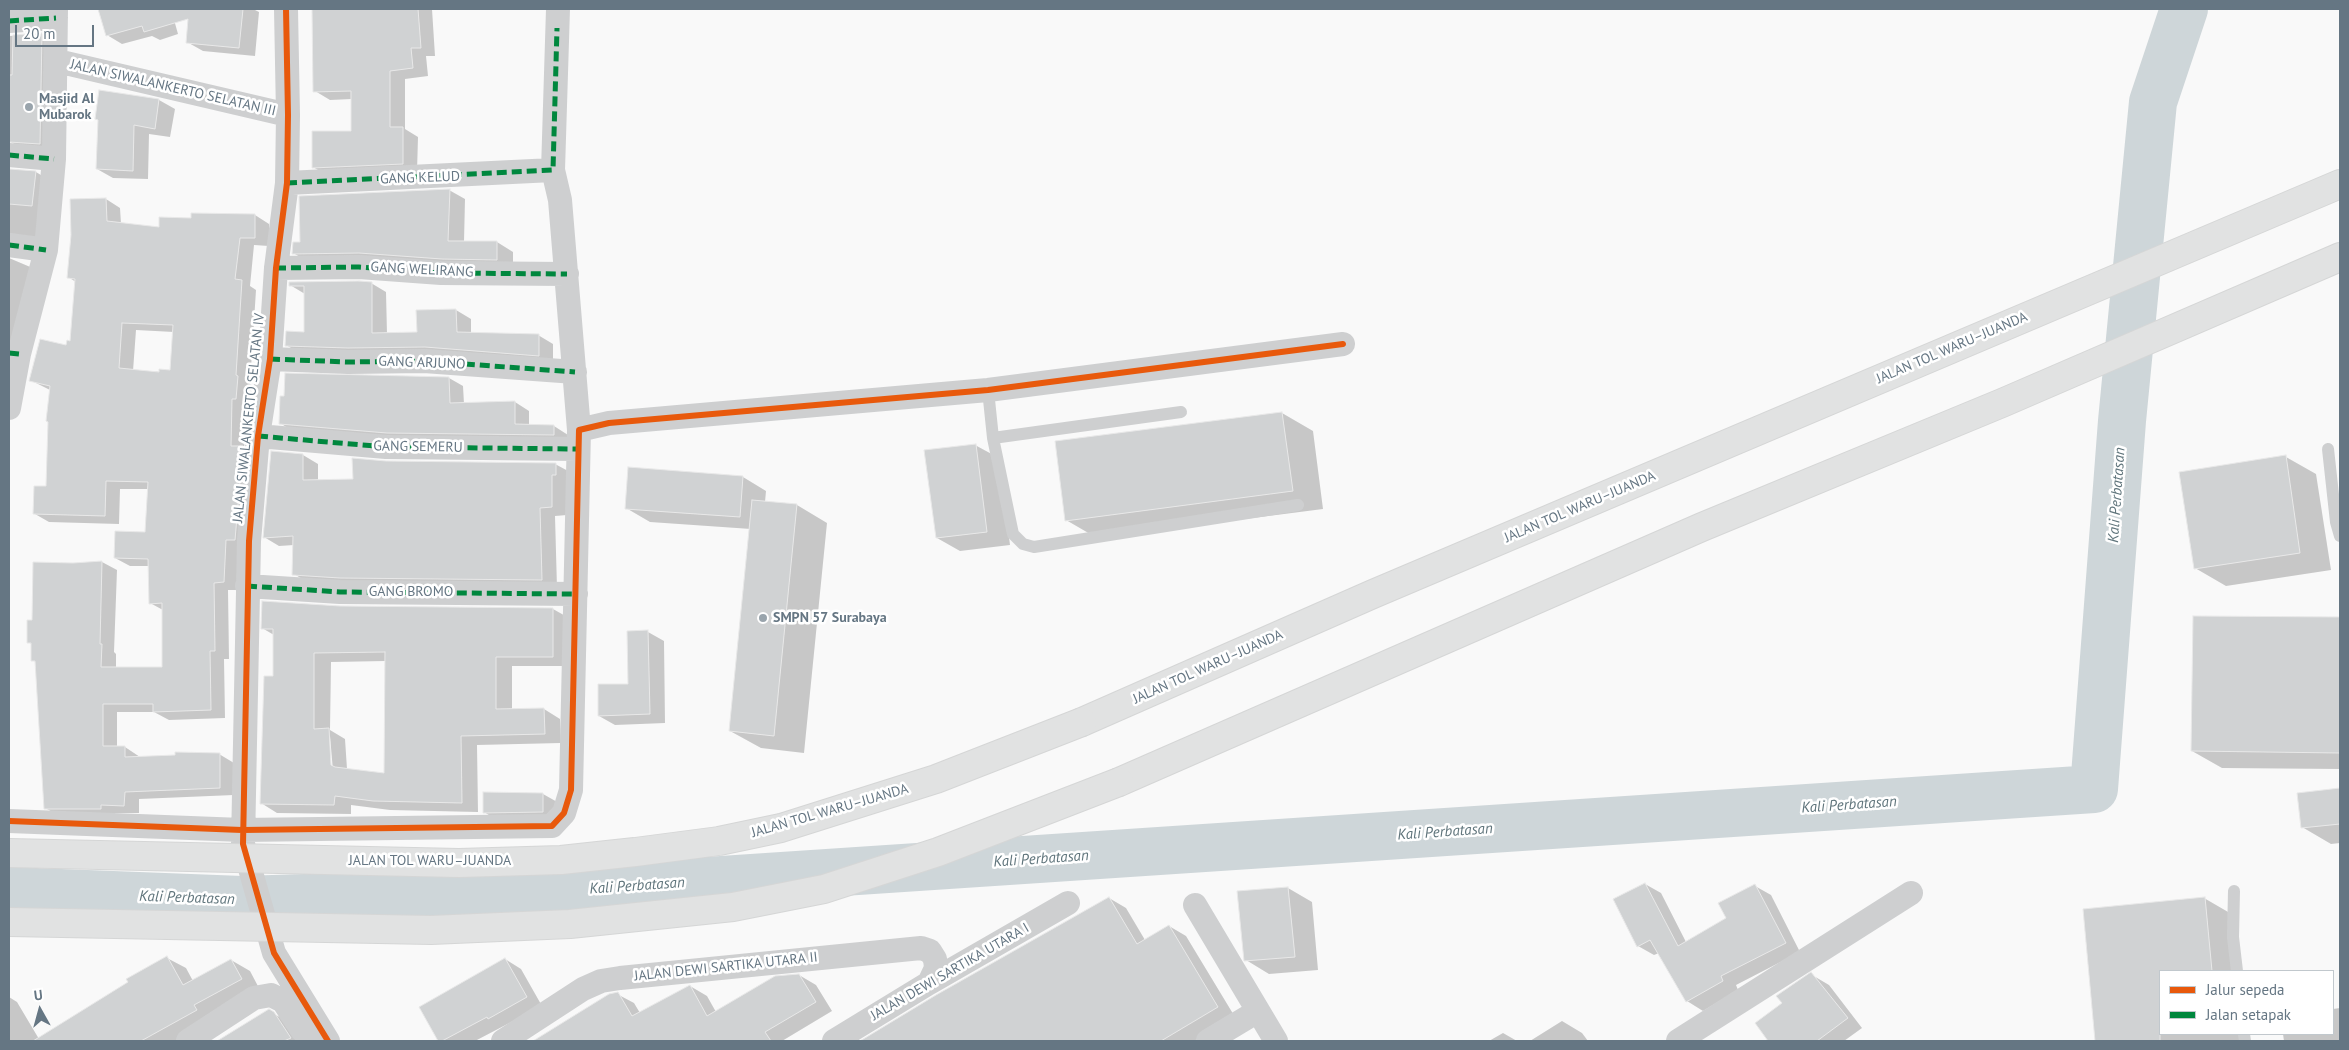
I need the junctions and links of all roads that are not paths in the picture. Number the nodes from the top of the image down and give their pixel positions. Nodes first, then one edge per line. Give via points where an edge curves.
1 (286, 9) edge
2 (56, 13) edge
3 (558, 18) edge
4 (9, 21) edge
5 (57, 61) junction
6 (288, 115) junction
7 (9, 155) edge
8 (54, 159) junction
9 (553, 170) junction
10 (287, 183) junction
11 (2340, 184) edge
12 (9, 245) edge
13 (46, 250) junction
14 (2340, 257) edge
15 (276, 268) junction
16 (567, 274) junction
17 (1343, 344) dead end
18 (14, 353) edge
19 (270, 358) junction
20 (575, 372) junction
21 (988, 390) junction
22 (9, 408) edge
23 (1181, 412) dead end
24 (258, 436) junction
25 (993, 438) junction
26 (579, 440) junction
27 (2328, 449) dead end
28 (1298, 505) dead end
29 (2340, 536) edge
30 (247, 586) junction
31 (576, 594) junction
32 (9, 821) edge
33 (242, 837) junction
34 (9, 853) edge
35 (2234, 891) dead end
36 (1911, 893) dead end
37 (1068, 904) dead end
38 (1195, 906) dead end
39 (9, 922) edge
40 (2237, 970) edge
41 (929, 983) junction
42 (1258, 1011) junction
43 (188, 1041) edge
44 (328, 1041) edge
45 (503, 1041) edge
46 (834, 1041) edge
47 (1208, 1041) edge
48 (1275, 1041) edge
49 (1678, 1041) edge

1 - 6 street, JALAN SIWALANKERTO SELATAN IV
2 - 4 street
2 - 5 street
3 - 9 street
5 - 6 street, JALAN SIWALANKERTO SELATAN III
5 - 8 street
6 - 10 street, JALAN SIWALANKERTO SELATAN IV
7 - 8 street
8 - 13 street
9 - 10 street, GANG KELUD
9 - 16 street via 560,200
10 - 15 street, JALAN SIWALANKERTO SELATAN IV
11 - 34 highway, JALAN TOL WARU–JUANDA, bridge via 1373,594 1082,722 936,779 790,825 719,842 561,860 459,863
12 - 13 street
13 - 18 street
14 - 39 highway, bridge via 2002,403 1702,527 1119,782 929,855 824,888 733,907 570,924 431,930
15 - 16 street, GANG WELIRANG via 359,266 441,273
15 - 19 street, JALAN SIWALANKERTO SELATAN IV
16 - 20 street
17 - 21 street, GANG SEMERU
18 - 22 street
19 - 20 street, GANG ARJUNO via 424,361
19 - 24 street, JALAN SIWALANKERTO SELATAN IV
20 - 26 street
21 - 25 lane
21 - 26 street, GANG SEMERU via 608,423
23 - 25 lane
24 - 26 street, GANG SEMERU via 386,447
24 - 30 street, JALAN SIWALANKERTO SELATAN IV
25 - 28 lane via 1013,534 1023,544 1034,547
26 - 31 street
27 - 29 lane
30 - 31 street, GANG BROMO via 340,592
30 - 33 street, JALAN SIWALANKERTO SELATAN IV
31 - 33 street via 571,790 564,812 552,826
32 - 33 street
33 - 44 street, JALAN SIWALANKERTO SELATAN IV, bridge via 274,953
35 - 40 lane via 2233,936
36 - 49 street
37 - 41 street, JALAN DEWI SARTIKA UTARA I
38 - 42 street
41 - 45 street, JALAN DEWI SARTIKA UTARA II via 936,968 934,959 930,951 921,948 620,978 584,989
41 - 46 street, JALAN DEWI SARTIKA UTARA I
42 - 47 street
42 - 48 street
43 - 44 street via 254,998 271,995 283,1001 302,1030

